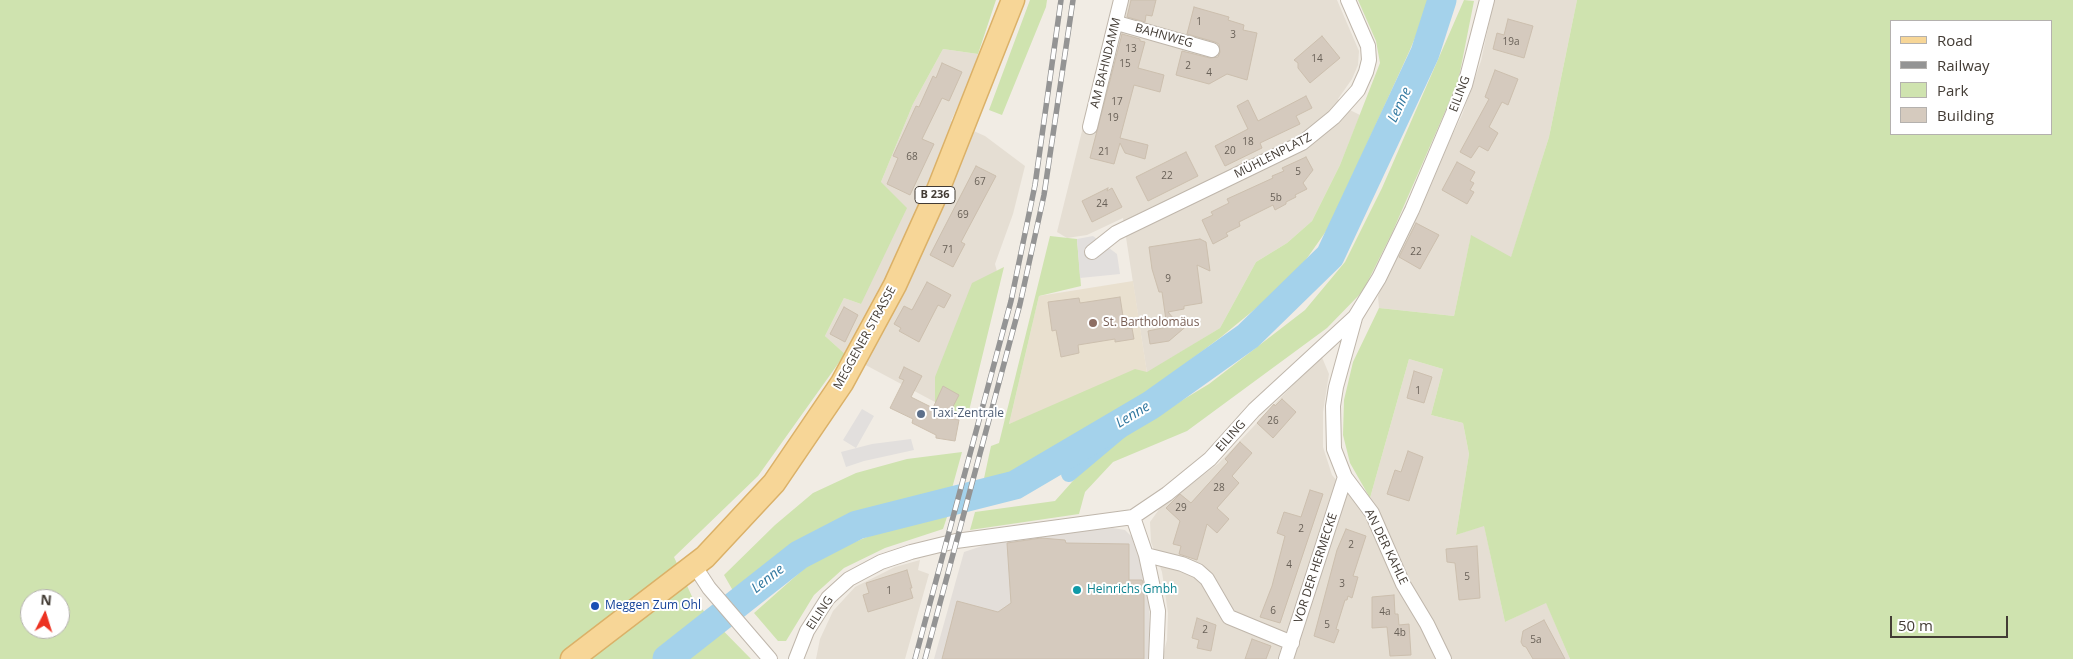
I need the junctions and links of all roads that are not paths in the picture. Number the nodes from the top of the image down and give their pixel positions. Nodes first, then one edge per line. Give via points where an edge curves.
1 (1013, 0) edge
2 (1121, 0) edge
3 (1348, 0) edge
4 (1487, 0) edge
5 (1116, 23) junction
6 (1212, 50) dead end
7 (1090, 127) dead end
8 (1092, 252) dead end
9 (1356, 317) junction
10 (1345, 477) junction
11 (1133, 517) junction
12 (1146, 555) junction
13 (694, 565) junction
14 (1292, 643) junction
15 (766, 654) edge
16 (577, 656) edge
17 (796, 659) edge
18 (1156, 659) edge
19 (1286, 659) edge
20 (1444, 659) edge

1 - 13 main road, MEGGENER STRASSE / B 236 via 934,198 895,285 849,372 774,483
2 - 5 street, AM BAHNDAMM
3 - 8 street, MÜHLENPLATZ via 1368,46 1368,60 1358,90 1334,117 1302,143 1116,233
4 - 9 street, EILING via 1465,85 1412,210
5 - 6 street, BAHNWEG
5 - 7 street, AM BAHNDAMM
9 - 10 street, AN DER KAHLE via 1333,406 1334,449
9 - 11 street, EILING via 1254,410 1210,459
10 - 14 street, VOR DER HERMECKE
10 - 20 street, AN DER KAHLE via 1372,512 1403,584
11 - 12 street
11 - 17 street, EILING via 956,540 881,562 849,579 828,598 807,631
12 - 14 street via 1198,571 1207,579 1229,617
12 - 18 street via 1158,611
13 - 15 street via 709,588
13 - 16 main road, MEGGENER STRASSE / B 236
14 - 19 street, VOR DER HERMECKE

